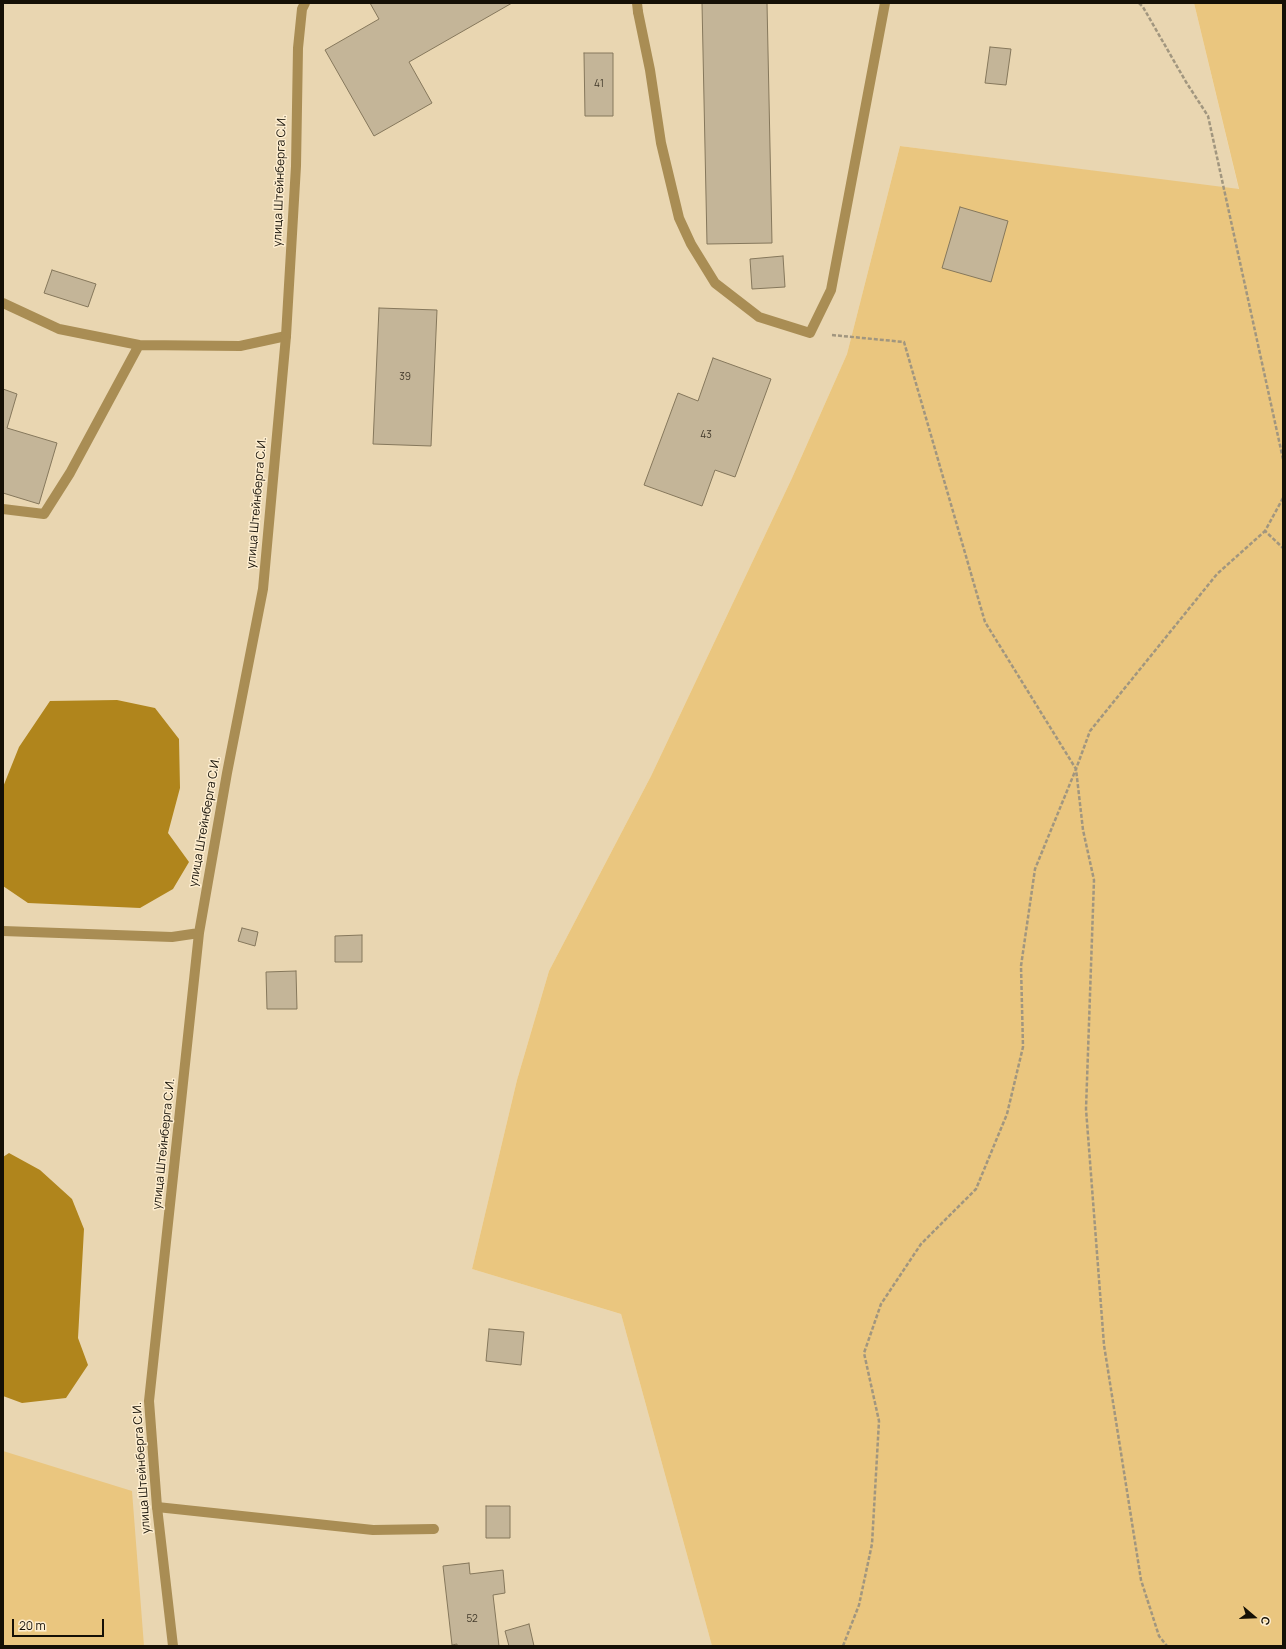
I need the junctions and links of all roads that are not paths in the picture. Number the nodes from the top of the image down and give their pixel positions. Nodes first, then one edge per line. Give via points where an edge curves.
1 (305, 3) edge
2 (885, 3) edge
3 (638, 8) edge
4 (3, 303) edge
5 (286, 336) junction
6 (139, 345) junction
7 (3, 508) edge
8 (3, 931) edge
9 (199, 933) junction
10 (157, 1507) junction
11 (434, 1529) dead end
12 (172, 1646) edge

1 - 5 street, улица Штейнберга С.И. via 302,9 298,48 296,166
2 - 3 street via 831,290 810,333 759,317 715,283 690,244 679,218 661,142
4 - 6 street via 59,329
5 - 6 street via 240,346
5 - 9 street, улица Штейнберга С.И. via 262,589
6 - 7 street via 70,473 44,514
8 - 9 street via 172,937
9 - 10 street, улица Штейнберга С.И. via 149,1401
10 - 11 street via 373,1530
10 - 12 street, улица Штейнберга С.И.

